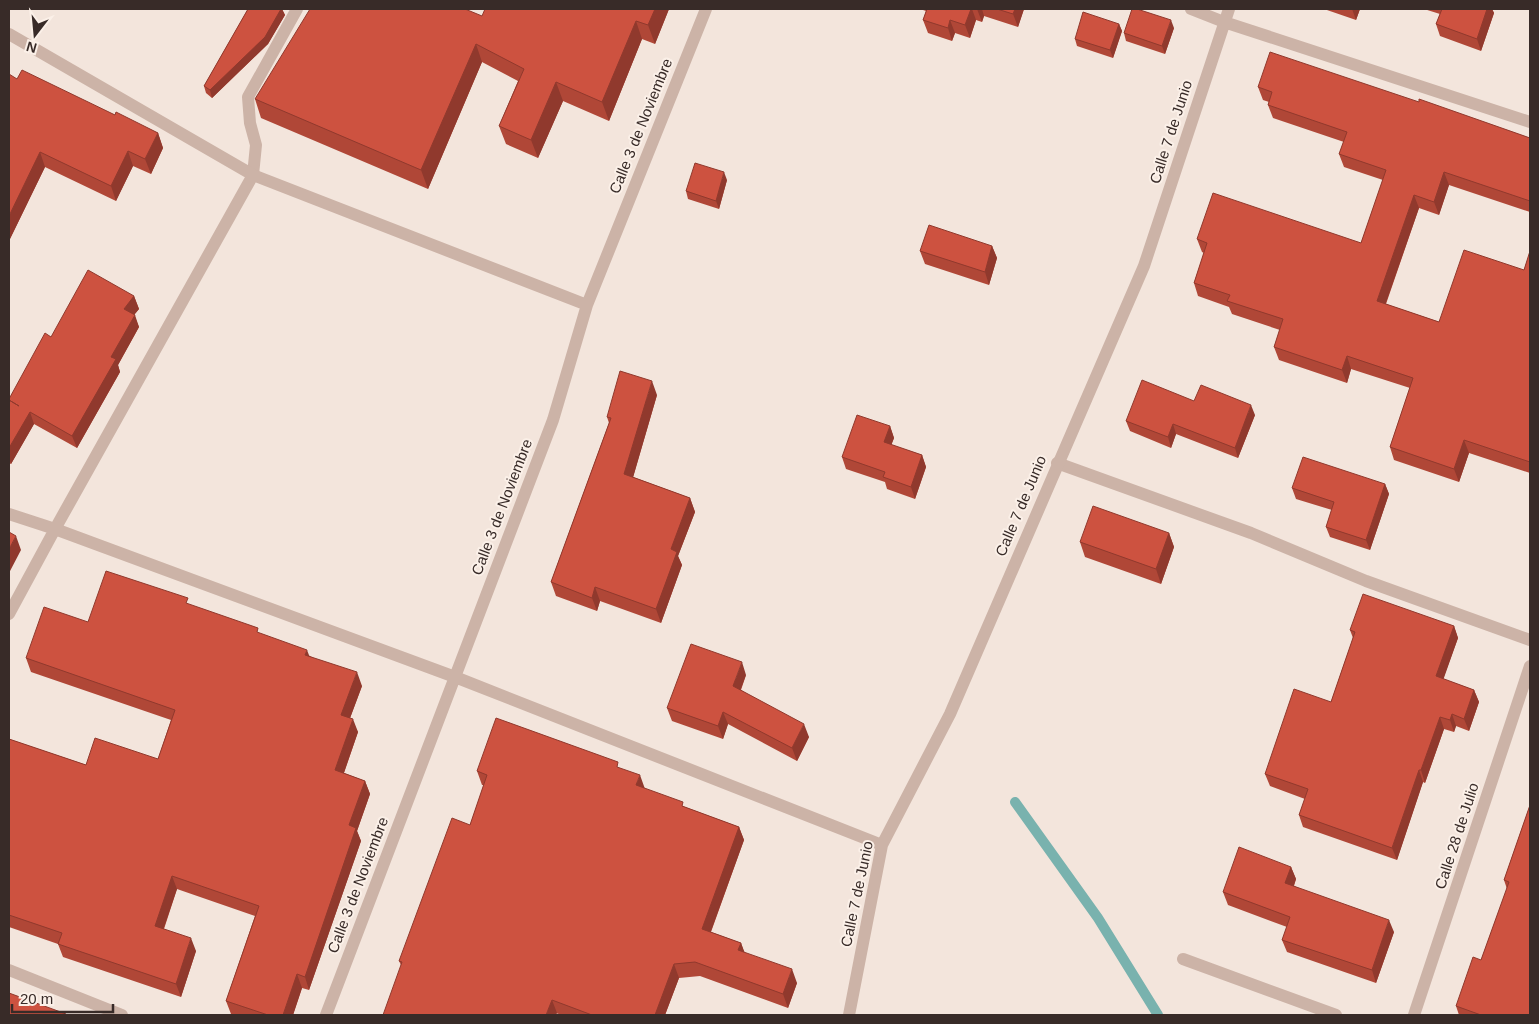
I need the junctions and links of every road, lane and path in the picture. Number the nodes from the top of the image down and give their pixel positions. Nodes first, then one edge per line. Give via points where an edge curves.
1 (297, 9) edge
2 (706, 9) edge
3 (1191, 9) edge
4 (1228, 9) edge
5 (1224, 22) junction
6 (9, 34) edge
7 (1530, 122) edge
8 (253, 175) junction
9 (587, 304) junction
10 (1057, 463) junction
11 (9, 514) edge
12 (55, 529) junction
13 (9, 614) edge
14 (1530, 640) edge
15 (1530, 666) edge
16 (455, 677) junction
17 (882, 846) junction
18 (1182, 959) dead end
19 (9, 970) edge
20 (122, 1015) edge
21 (326, 1015) edge
22 (849, 1015) edge
23 (1336, 1015) edge
24 (1414, 1015) edge

1 - 8 street via 248,97 256,145
2 - 9 street, Calle 3 de Noviembre
3 - 5 street
4 - 5 street, Calle 7 de Junio
5 - 7 street
5 - 10 street, Calle 7 de Junio via 1144,266
6 - 8 street
8 - 9 street
8 - 12 street
9 - 16 street, Calle 3 de Noviembre via 553,420
10 - 14 street
10 - 17 street, Calle 7 de Junio via 950,714
11 - 12 street
12 - 13 street
12 - 16 street
15 - 24 street, Calle 28 de Julio
16 - 17 street
16 - 21 street, Calle 3 de Noviembre
17 - 22 street, Calle 7 de Junio
18 - 23 street
19 - 20 street

